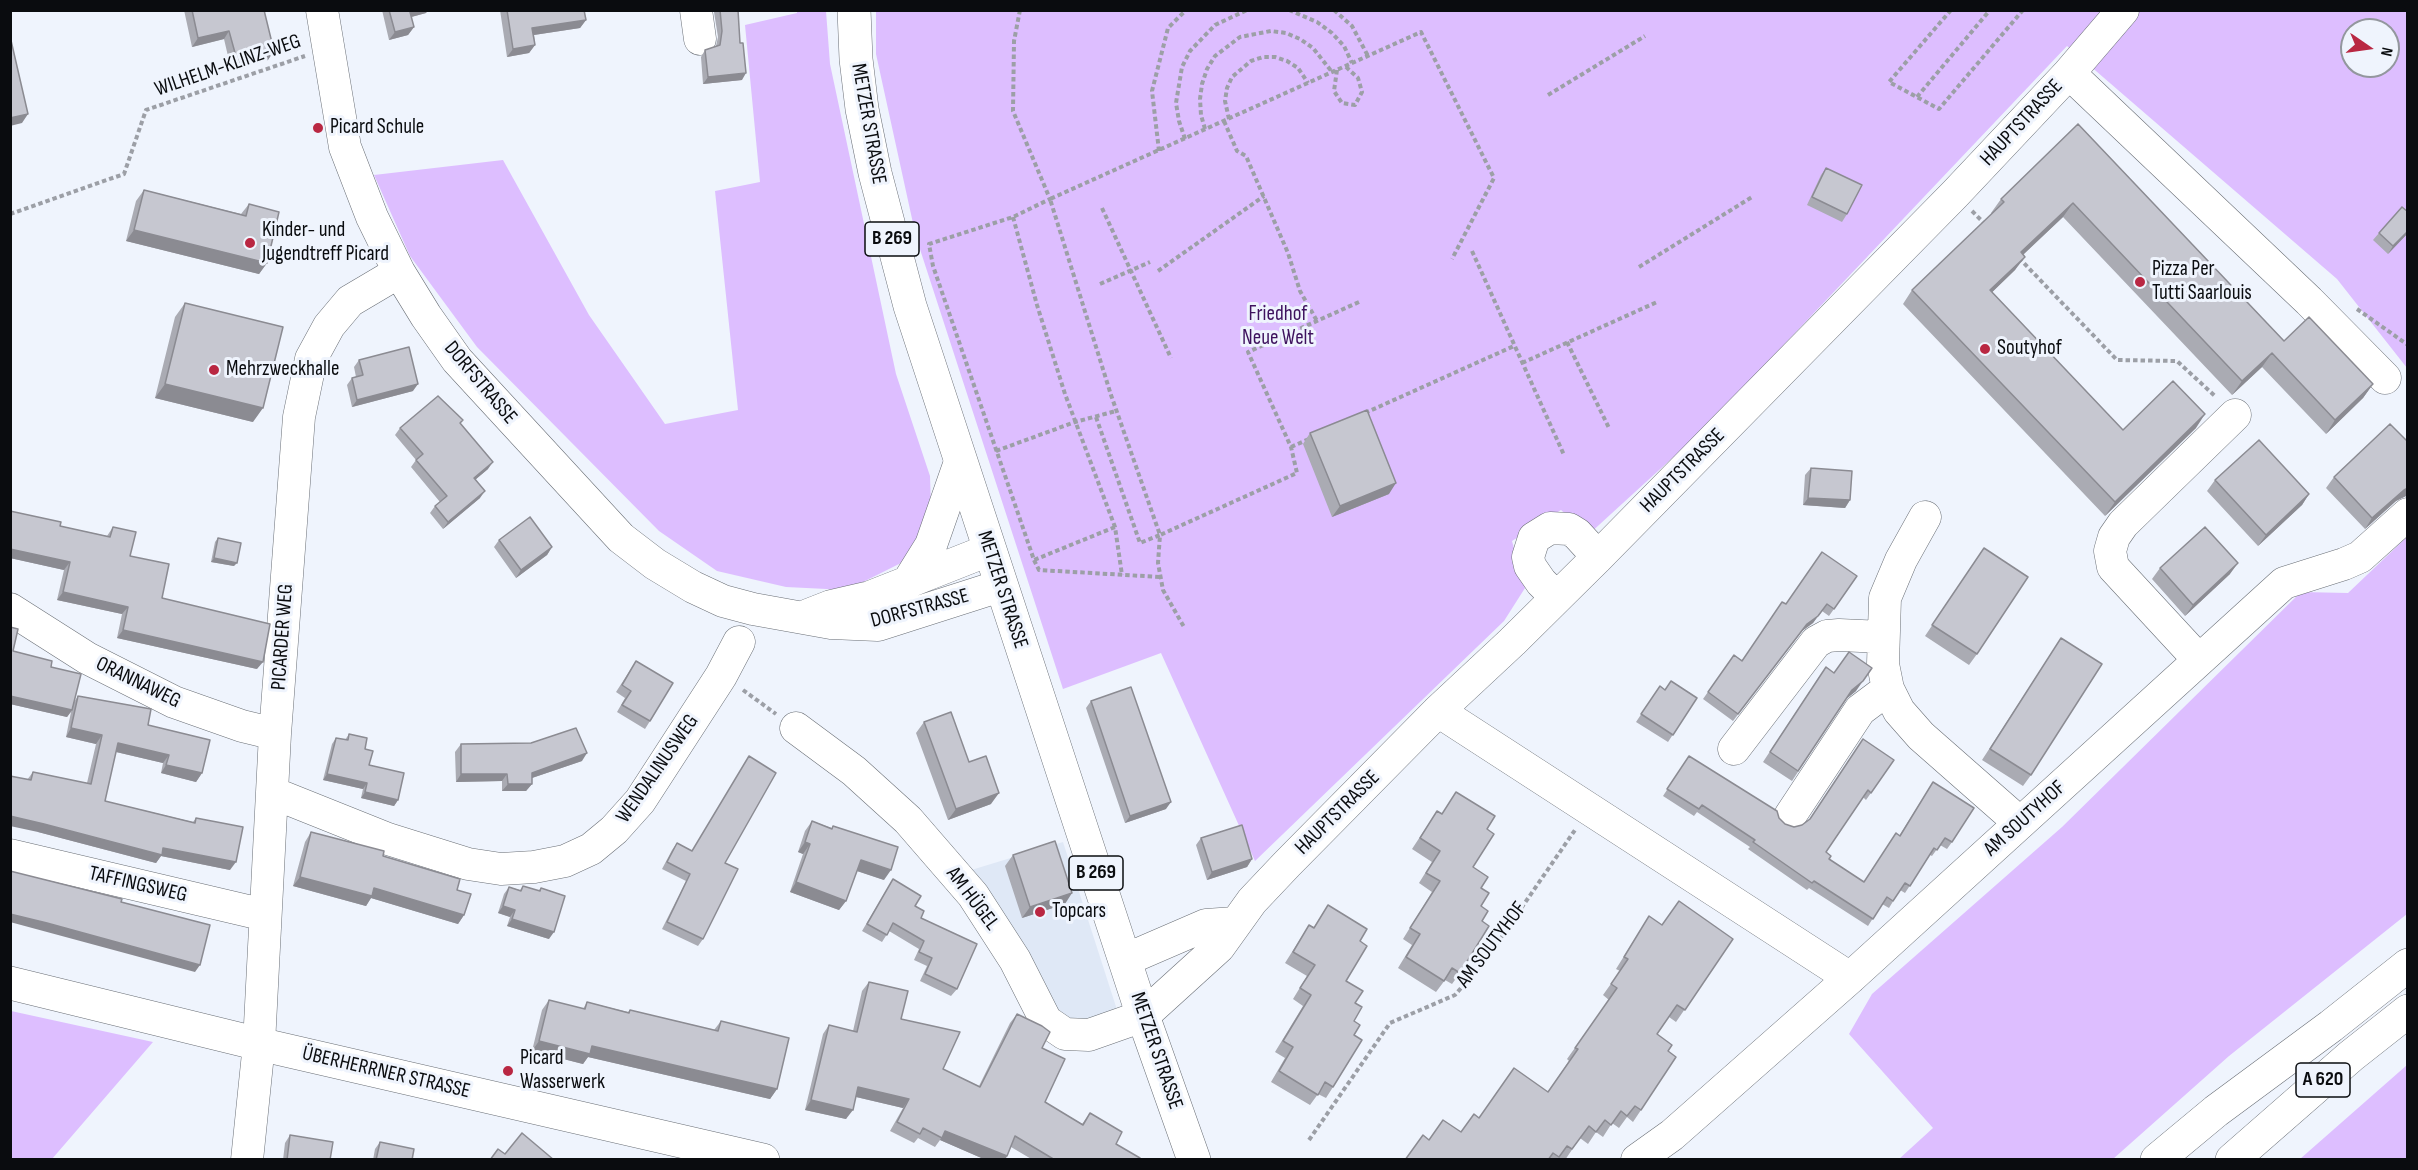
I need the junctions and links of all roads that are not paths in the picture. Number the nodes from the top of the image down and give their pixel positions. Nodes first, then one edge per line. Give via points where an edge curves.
1 (322, 10) edge
2 (854, 10) edge
3 (2122, 10) edge
4 (2069, 73) junction
5 (399, 272) junction
6 (2385, 378) dead end
7 (2235, 415) road end
8 (960, 462) junction
9 (2408, 514) edge
10 (1925, 517) dead end
11 (988, 550) junction
12 (1598, 557) junction
13 (908, 582) junction
14 (1000, 586) junction
15 (1556, 597) junction
16 (10, 609) edge
17 (804, 616) junction
18 (1883, 637) junction
19 (740, 642) dead end
20 (2199, 660) junction
21 (1888, 689) junction
22 (1438, 711) junction
23 (796, 728) road end
24 (275, 734) junction
25 (1734, 749) dead end
26 (273, 794) junction
27 (1790, 816) dead end
28 (2020, 823) junction
29 (10, 855) edge
30 (265, 915) junction
31 (1235, 923) junction
32 (1125, 960) junction
33 (2408, 966) edge
34 (1850, 978) junction
35 (10, 983) edge
36 (2408, 1011) edge
37 (1143, 1016) junction
38 (2331, 1026) junction
39 (259, 1044) junction
40 (2236, 1157) edge
41 (247, 1160) edge
42 (763, 1160) edge
43 (1194, 1160) edge
44 (1637, 1160) edge
45 (2157, 1160) edge
46 (2181, 1160) edge

1 - 5 street, DORFSTRASSE via 345,147 372,218
2 - 8 main road, METZER STRASSE / B 269 via 862,109 874,173 910,306
3 - 4 street, HAUPTSTRASSE
4 - 6 street
4 - 12 street, HAUPTSTRASSE
5 - 17 street, DORFSTRASSE via 458,360 621,538 655,564 723,601
5 - 24 street, PICARDER WEG via 350,301 328,326 310,359 299,417
7 - 20 street via 2123,524 2110,551 2113,567
8 - 11 main road, METZER STRASSE / B 269
8 - 13 street, DORFSTRASSE via 931,545
9 - 20 street, AM SOUTYHOF via 2360,557 2284,583
10 - 18 street via 1885,598
11 - 13 street, DORFSTRASSE
11 - 14 main road, METZER STRASSE / B 269
12 - 15 street, HAUPTSTRASSE
12 - 15 street via 1584,540 1560,526 1534,538 1528,557 1530,566
13 - 17 street, DORFSTRASSE
14 - 17 street, DORFSTRASSE via 878,625 831,623
14 - 32 main road, METZER STRASSE / B 269
15 - 22 street, HAUPTSTRASSE
16 - 24 street, ORANNAWEG via 87,658 174,702
18 - 21 street
18 - 25 street via 1839,635 1816,642
19 - 26 street, WENDALINUSWEG via 640,801 598,843 565,861 534,867 468,864 388,839
20 - 28 street, AM SOUTYHOF
21 - 27 street via 1860,710
21 - 28 street via 1899,711 1921,736
22 - 31 street, HAUPTSTRASSE
22 - 34 street
23 - 37 street, AM HÜGEL via 854,771 908,820 973,895 1015,960 1046,1021 1065,1034 1089,1035
24 - 26 street, PICARDER WEG
26 - 30 street, PICARDER WEG
28 - 34 street, AM SOUTYHOF
29 - 30 street, TAFFINGSWEG
30 - 39 street, PICARDER WEG
31 - 32 street via 1206,925
31 - 37 street, HAUPTSTRASSE via 1219,947
32 - 37 main road, METZER STRASSE / B 269
33 - 38 main road, A 620
34 - 44 street, AM SOUTYHOF via 1672,1135
35 - 39 main road, ÜBERHERRNER STRASSE
36 - 40 main road, A 620
37 - 43 main road, METZER STRASSE / B 269
38 - 45 main road
38 - 46 main road, A 620
39 - 41 street, PICARDER WEG
39 - 42 main road, ÜBERHERRNER STRASSE

